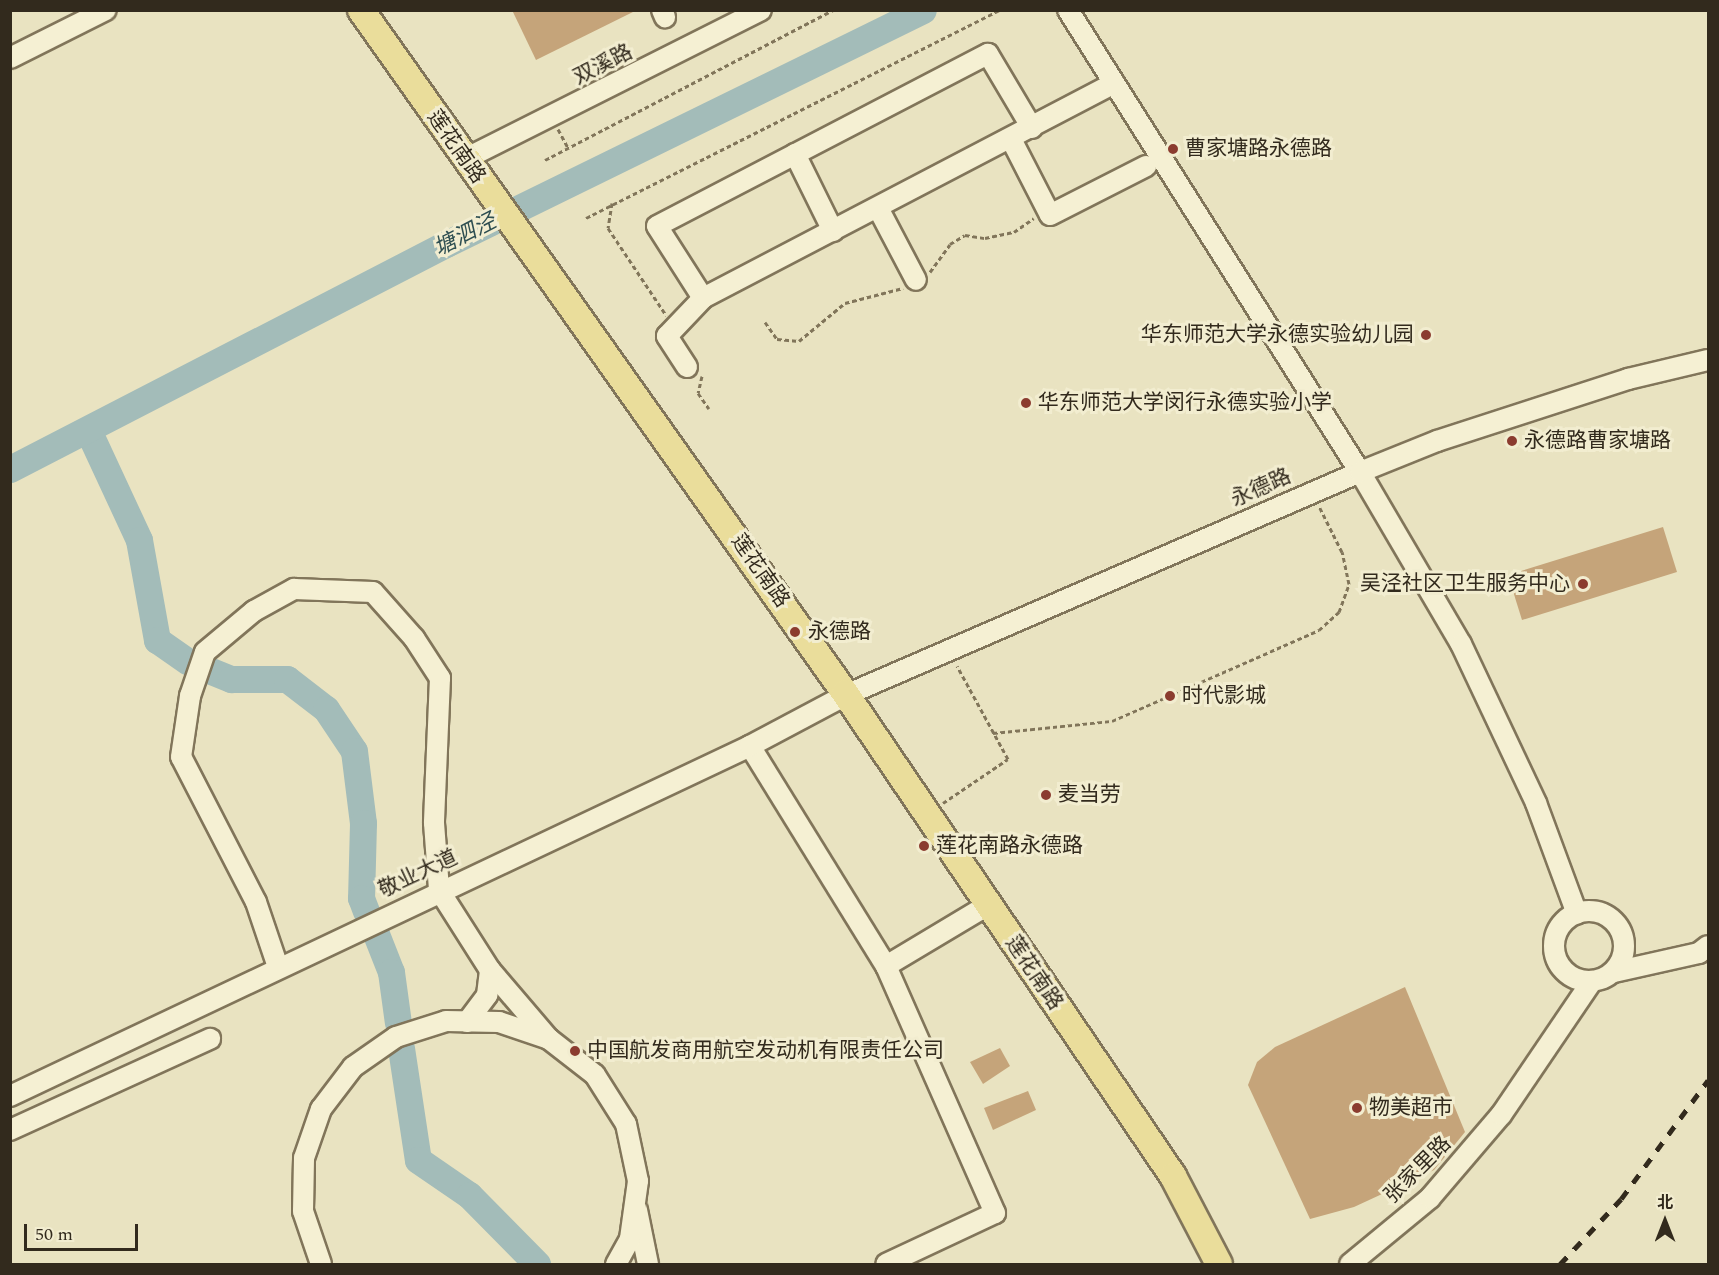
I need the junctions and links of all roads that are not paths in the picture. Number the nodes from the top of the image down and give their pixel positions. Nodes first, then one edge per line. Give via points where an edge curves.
1 (106, 10) edge
2 (361, 10) edge
3 (1068, 10) edge
4 (757, 11) edge
5 (11, 56) edge
6 (1114, 83) junction
7 (1032, 128) junction
8 (1011, 139) junction
9 (795, 154) junction
10 (465, 159) junction
11 (1146, 166) dead end
12 (878, 207) junction
13 (833, 231) junction
14 (916, 280) dead end
15 (703, 298) junction
16 (1708, 360) edge
17 (695, 367) road end
18 (1360, 472) junction
19 (846, 695) junction
20 (750, 746) junction
21 (439, 890) junction
22 (988, 906) junction
23 (1577, 914) junction
24 (1708, 946) edge
25 (886, 966) junction
26 (278, 967) junction
27 (490, 970) junction
28 (1614, 972) junction
29 (1592, 981) junction
30 (466, 1022) junction
31 (210, 1039) dead end
32 (549, 1039) junction
33 (10, 1096) edge
34 (10, 1130) edge
35 (635, 1202) junction
36 (321, 1264) edge
37 (616, 1264) edge
38 (648, 1264) edge
39 (886, 1264) edge
40 (1219, 1264) edge
41 (1350, 1264) edge

1 - 5 street
2 - 10 main road, 莲花南路
3 - 6 street
4 - 10 street, 双溪路
6 - 7 street
6 - 18 street
7 - 8 street
7 - 9 street via 988,54
8 - 11 street via 1050,215
8 - 12 street
9 - 13 street
9 - 15 street via 657,226
10 - 19 main road, 莲花南路
12 - 13 street
12 - 14 street
13 - 15 street
15 - 17 street via 667,336
16 - 18 street, 永德路 via 1628,379 1437,441
18 - 19 street, 永德路
18 - 23 street via 1461,644 1536,803
19 - 20 street, 敬业大道
19 - 22 main road, 莲花南路
20 - 21 street, 敬业大道
20 - 25 street
21 - 26 street, 敬业大道
21 - 26 street via 434,823 440,678 414,638 373,592 294,589 254,611 205,652 190,696 181,757 256,902
21 - 27 street
22 - 25 street
22 - 40 main road, 莲花南路 via 1173,1176
23 - 28 street via 1601,913 1619,928 1624,951
23 - 29 street via 1560,927 1554,948 1570,976
24 - 28 street via 1699,953
25 - 39 street via 995,1213
26 - 33 street, 敬业大道
27 - 30 street via 487,995
27 - 32 street
28 - 29 street
29 - 41 street, 张家里路 via 1501,1115 1430,1198
30 - 32 street via 499,1022
30 - 36 street via 446,1021 396,1036 353,1066 321,1109 304,1158 303,1211
31 - 34 street
32 - 35 street via 595,1075 626,1124 638,1181
35 - 37 street via 630,1239
35 - 38 street

